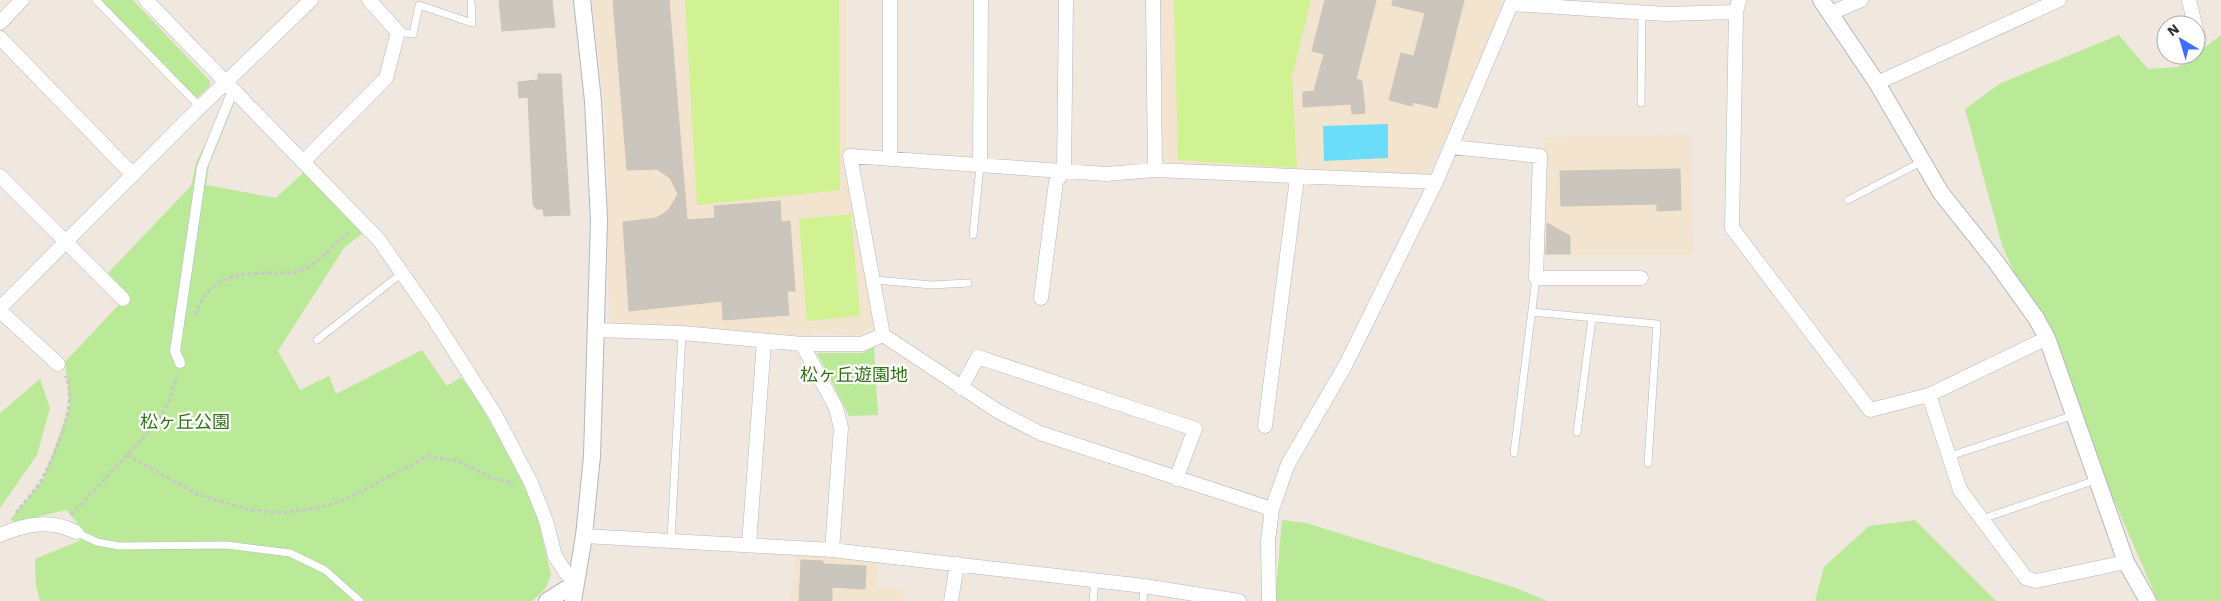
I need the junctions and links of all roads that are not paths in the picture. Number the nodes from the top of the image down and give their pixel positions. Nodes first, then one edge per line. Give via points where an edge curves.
1 (22, 0) edge
2 (96, 0) edge
3 (311, 0) edge
4 (369, 0) edge
5 (471, 0) edge
6 (582, 0) edge
7 (890, 0) edge
8 (981, 0) edge
9 (1066, 0) edge
10 (1153, 0) edge
11 (1861, 0) edge
12 (2059, 0) edge
13 (2189, 0) edge
14 (151, 2) edge
15 (1513, 2) edge
16 (1629, 5) edge
17 (1738, 6) edge
18 (1826, 7) edge
19 (1642, 13) junction
20 (2193, 15) edge
21 (0, 23) edge
22 (398, 32) junction
23 (0, 38) edge
24 (1877, 82) junction
25 (229, 87) junction
26 (1640, 103) dead end
27 (200, 107) junction
28 (1452, 146) junction
29 (890, 158) junction
30 (304, 161) junction
31 (1923, 161) junction
32 (980, 166) junction
33 (1155, 170) junction
34 (1064, 171) junction
35 (133, 175) junction
36 (0, 176) edge
37 (1297, 178) junction
38 (1436, 182) junction
39 (1848, 200) dead end
40 (973, 235) dead end
41 (66, 242) junction
42 (402, 273) junction
43 (1536, 278) junction
44 (1641, 278) dead end
45 (875, 280) junction
46 (968, 283) dead end
47 (1041, 298) dead end
48 (123, 299) dead end
49 (0, 310) edge
50 (1532, 312) junction
51 (1592, 318) junction
52 (597, 330) junction
53 (682, 334) junction
54 (883, 334) junction
55 (2047, 338) junction
56 (317, 340) dead end
57 (764, 342) junction
58 (802, 344) junction
59 (180, 363) road end
60 (58, 364) road end
61 (961, 388) junction
62 (1929, 395) junction
63 (2074, 414) junction
64 (1265, 426) dead end
65 (1576, 432) dead end
66 (1514, 453) dead end
67 (1950, 456) junction
68 (1648, 463) dead end
69 (1176, 479) junction
70 (2096, 480) junction
71 (1272, 509) junction
72 (1982, 519) junction
73 (76, 532) joint
74 (0, 535) edge
75 (584, 536) junction
76 (671, 540) junction
77 (749, 544) junction
78 (832, 550) junction
79 (2126, 562) junction
80 (957, 564) junction
81 (1095, 581) junction
82 (576, 583) junction
83 (1144, 586) junction
84 (1196, 597) edge
85 (360, 601) edge
86 (548, 601) edge
87 (573, 601) edge
88 (951, 601) edge
89 (1093, 601) edge
90 (1143, 601) edge
91 (1239, 601) edge
92 (1268, 601) edge
93 (2148, 601) edge

1 - 21 street
2 - 27 lane
3 - 25 street
4 - 22 street
5 - 22 lane via 472,23 418,5 414,34
6 - 52 street via 593,101 599,220
7 - 29 street
8 - 32 street
9 - 34 street
10 - 33 street
11 - 18 street
12 - 24 street
13 - 20 street
14 - 25 street
15 - 16 street
15 - 28 street
16 - 19 street
17 - 19 street
17 - 62 street via 1732,228 1870,410
18 - 24 street
19 - 26 lane
22 - 30 street via 386,78
23 - 35 street
24 - 31 street
25 - 27 street
25 - 30 street
25 - 59 street via 202,168 175,352
27 - 35 street
28 - 38 street
28 - 43 street via 1540,156
29 - 32 street
29 - 45 street via 850,156
30 - 42 street via 379,240
31 - 39 lane
31 - 55 street via 1941,193 1996,262
32 - 34 street
32 - 40 lane
33 - 34 street via 1106,174
33 - 37 street
34 - 47 street via 1056,182
35 - 41 street
36 - 41 street
37 - 38 street
37 - 64 street
38 - 71 street via 1345,366 1288,464
41 - 48 street
41 - 49 street
42 - 56 lane
42 - 82 street via 496,416 533,488 555,556
43 - 44 street
43 - 50 lane
45 - 46 lane via 932,285
45 - 54 street
49 - 60 street
50 - 51 lane
50 - 66 lane
51 - 65 lane
51 - 68 lane via 1657,324
52 - 53 street
52 - 75 street via 592,456
53 - 57 street
53 - 76 lane
54 - 58 street via 862,344
54 - 61 street
55 - 62 street
55 - 63 street
57 - 58 street
57 - 77 street
58 - 78 street via 836,408 841,428
61 - 69 street via 1040,433
61 - 69 street via 978,357 1195,429
62 - 67 street
63 - 67 lane
63 - 70 street
67 - 72 street via 1960,490
69 - 71 street
70 - 72 lane
70 - 79 street
71 - 92 street via 1268,541
72 - 79 street via 2026,578 2036,581
73 - 74 street via 62,525 37,523
73 - 85 lane via 97,542 119,546 226,545 290,553 325,570
75 - 76 street
75 - 82 street
76 - 77 street
77 - 78 street
78 - 80 street
79 - 93 street
80 - 81 street
80 - 88 street
81 - 83 street
81 - 89 lane
82 - 86 street
82 - 87 street
83 - 84 street
83 - 90 lane
84 - 91 street

